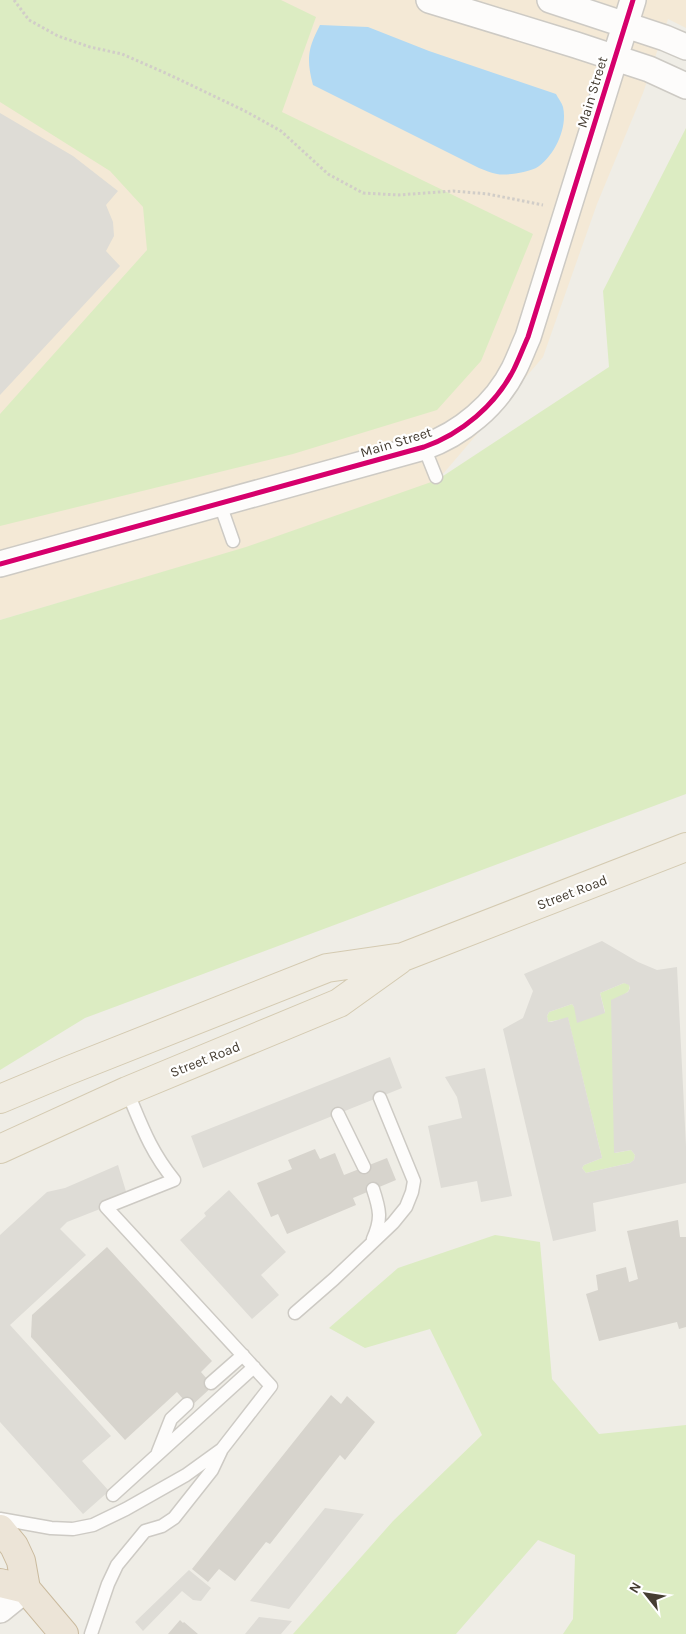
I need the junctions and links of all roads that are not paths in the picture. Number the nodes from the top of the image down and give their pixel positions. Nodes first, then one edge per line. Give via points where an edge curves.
1 (429, 0) edge
2 (550, 0) edge
3 (633, 0) edge
4 (625, 25) junction
5 (686, 47) edge
6 (614, 58) junction
7 (686, 86) edge
8 (424, 447) junction
9 (436, 477) dead end
10 (220, 504) junction
11 (233, 541) dead end
12 (0, 564) edge
13 (686, 847) edge
14 (403, 957) junction
15 (126, 1091) junction
16 (380, 1098) dead end
17 (0, 1099) edge
18 (338, 1114) dead end
19 (0, 1149) edge
20 (364, 1167) dead end
21 (373, 1189) dead end
22 (371, 1244) junction
23 (296, 1313) dead end
24 (243, 1355) junction
25 (254, 1367) junction
26 (211, 1383) dead end
27 (188, 1404) dead end
28 (222, 1449) junction
29 (157, 1455) junction
30 (113, 1495) dead end
31 (0, 1519) edge
32 (0, 1529) edge
33 (13, 1586) edge
34 (0, 1610) edge
35 (64, 1634) edge
36 (91, 1634) edge

1 - 6 street
2 - 4 street
3 - 4 street, Main Street
4 - 5 street
4 - 6 street, Main Street
6 - 7 street
6 - 8 street, Main Street via 528,337 514,371 478,416 457,432
8 - 9 lane
8 - 10 street, Main Street
10 - 11 lane
10 - 12 street, Main Street
13 - 14 main road, Street Road
14 - 15 main road, Street Road via 340,1003
14 - 17 main road, Street Road via 327,968
15 - 19 main road, Street Road
15 - 24 lane via 149,1144 174,1180 106,1207
16 - 22 lane via 414,1181 406,1207
18 - 20 lane
21 - 22 lane via 380,1220
22 - 23 lane
24 - 25 lane
24 - 26 lane
25 - 28 lane via 271,1386
25 - 29 lane
27 - 29 lane via 171,1419
28 - 31 lane via 198,1468 93,1526 51,1528
28 - 36 lane via 212,1470 174,1518 145,1531 117,1565
29 - 30 lane
32 - 33 highway via 21,1561
33 - 34 street
33 - 35 highway

